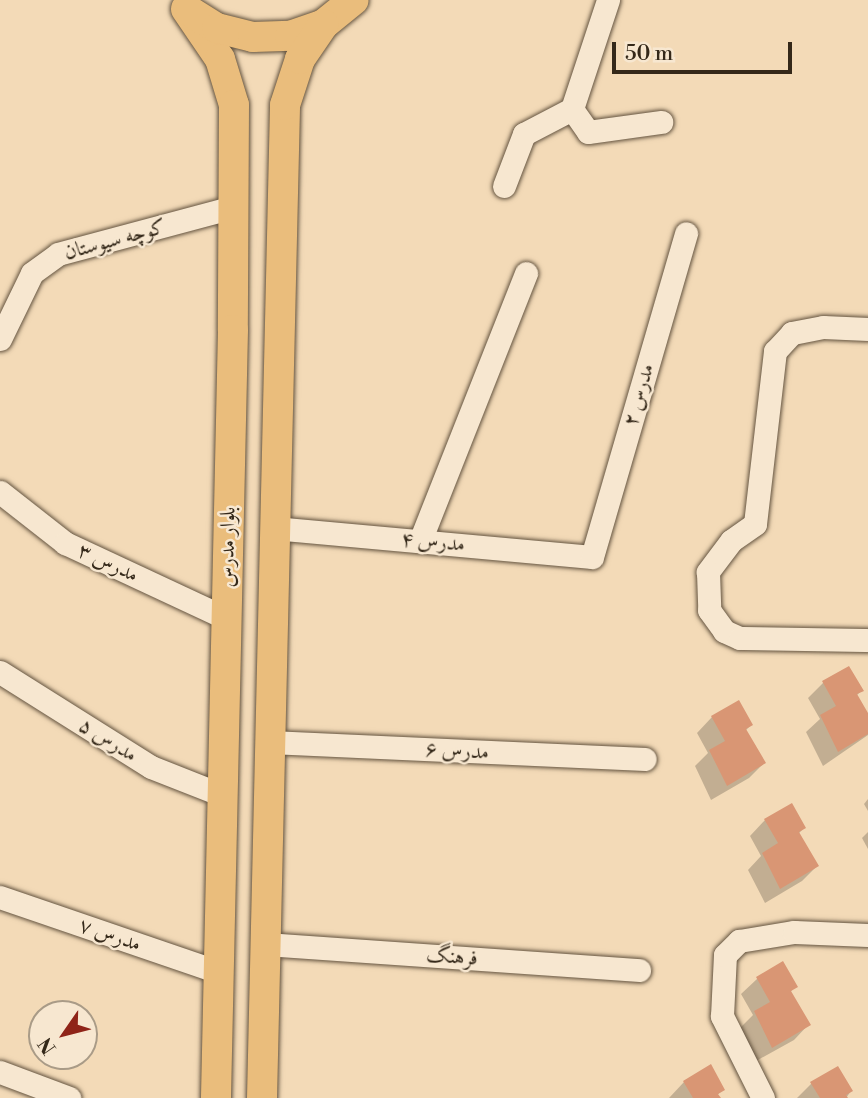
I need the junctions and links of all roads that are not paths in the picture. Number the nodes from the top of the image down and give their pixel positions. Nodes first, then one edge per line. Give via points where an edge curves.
1 (354, 0) edge
2 (608, 0) edge
3 (182, 4) edge
4 (324, 24) junction
5 (572, 109) junction
6 (662, 121) dead end
7 (504, 186) dead end
8 (234, 207) junction
9 (686, 233) dead end
10 (527, 273) dead end
11 (868, 328) edge
12 (0, 339) edge
13 (233, 341) junction
14 (279, 342) junction
15 (0, 492) edge
16 (274, 527) junction
17 (420, 541) junction
18 (592, 556) joint
19 (226, 618) junction
20 (868, 640) edge
21 (0, 672) edge
22 (270, 742) junction
23 (645, 760) dead end
24 (222, 795) junction
25 (0, 897) edge
26 (868, 935) edge
27 (266, 944) junction
28 (639, 970) dead end
29 (219, 972) junction
30 (0, 1072) edge
31 (69, 1098) edge
32 (216, 1098) edge
33 (262, 1098) edge
34 (763, 1098) edge

1 - 4 main road
2 - 5 street
3 - 4 main road via 217,28 253,37 290,36
3 - 8 main road, بلوار مدرس via 220,59 234,105
4 - 14 main road via 300,59 285,105
5 - 6 street via 588,132
5 - 7 street via 524,134
8 - 12 street, کوچه سیوستان via 58,254 32,273
8 - 13 main road, بلوار مدرس
9 - 18 street, مدرس ۲
10 - 17 street
11 - 20 street via 823,327 792,333 775,351 754,524 731,541 708,572 709,610 724,631 740,638
13 - 14 main road
13 - 19 main road, بلوار مدرس
14 - 16 main road
15 - 19 street, مدرس ۳ via 65,544
16 - 17 street, مدرس ۴
16 - 22 main road
17 - 18 street, مدرس ۴
19 - 24 main road, بلوار مدرس
21 - 24 street, مدرس ۵ via 151,767
22 - 23 street, مدرس ۶
22 - 27 main road
24 - 29 main road, بلوار مدرس
25 - 29 street, مدرس ۷
26 - 34 street via 794,932 739,941 724,955 722,1016
27 - 28 street, فرهنگ
27 - 33 main road
29 - 32 main road, بلوار مدرس
30 - 31 street

